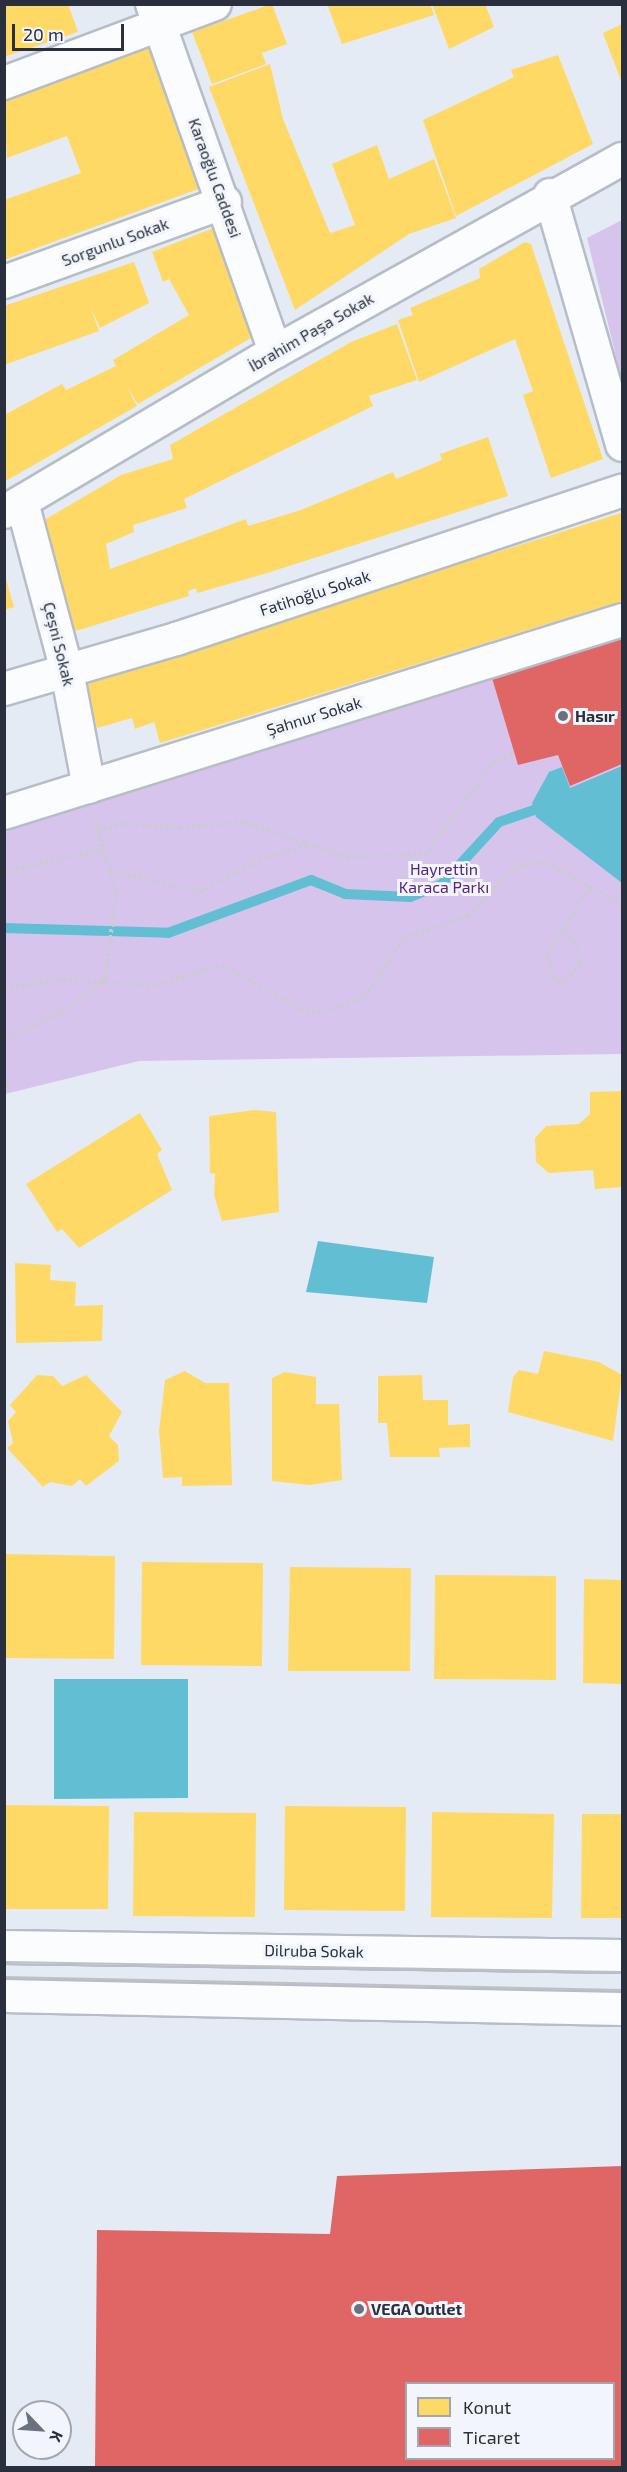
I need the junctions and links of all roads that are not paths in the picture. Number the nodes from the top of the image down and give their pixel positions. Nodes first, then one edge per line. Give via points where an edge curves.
1 (215, 4) edge
2 (156, 15) edge
3 (4, 83) edge
4 (622, 159) edge
5 (550, 195) junction
6 (225, 202) junction
7 (4, 282) edge
8 (275, 352) junction
9 (622, 445) edge
10 (622, 491) edge
11 (14, 507) edge
12 (622, 620) edge
13 (67, 671) junction
14 (4, 689) edge
15 (88, 787) junction
16 (4, 813) edge
17 (4, 1947) edge
18 (622, 1956) edge
19 (4, 1996) edge
20 (622, 2008) edge

1 - 2 street
2 - 3 street
2 - 6 street, Karaoğlu Caddesi
4 - 5 street, İbrahim Paşa Sokak
5 - 8 street, İbrahim Paşa Sokak
5 - 9 street
6 - 7 street, Sorgunlu Sokak
6 - 8 street, Karaoğlu Caddesi
8 - 11 street, İbrahim Paşa Sokak
10 - 13 street, Fatihoğlu Sokak
11 - 13 street, Çeşni Sokak
12 - 15 street, Şahnur Sokak
13 - 14 street, Fatihoğlu Sokak
13 - 15 street, Çeşni Sokak
15 - 16 street, Şahnur Sokak
17 - 18 street, Dilruba Sokak
19 - 20 street

